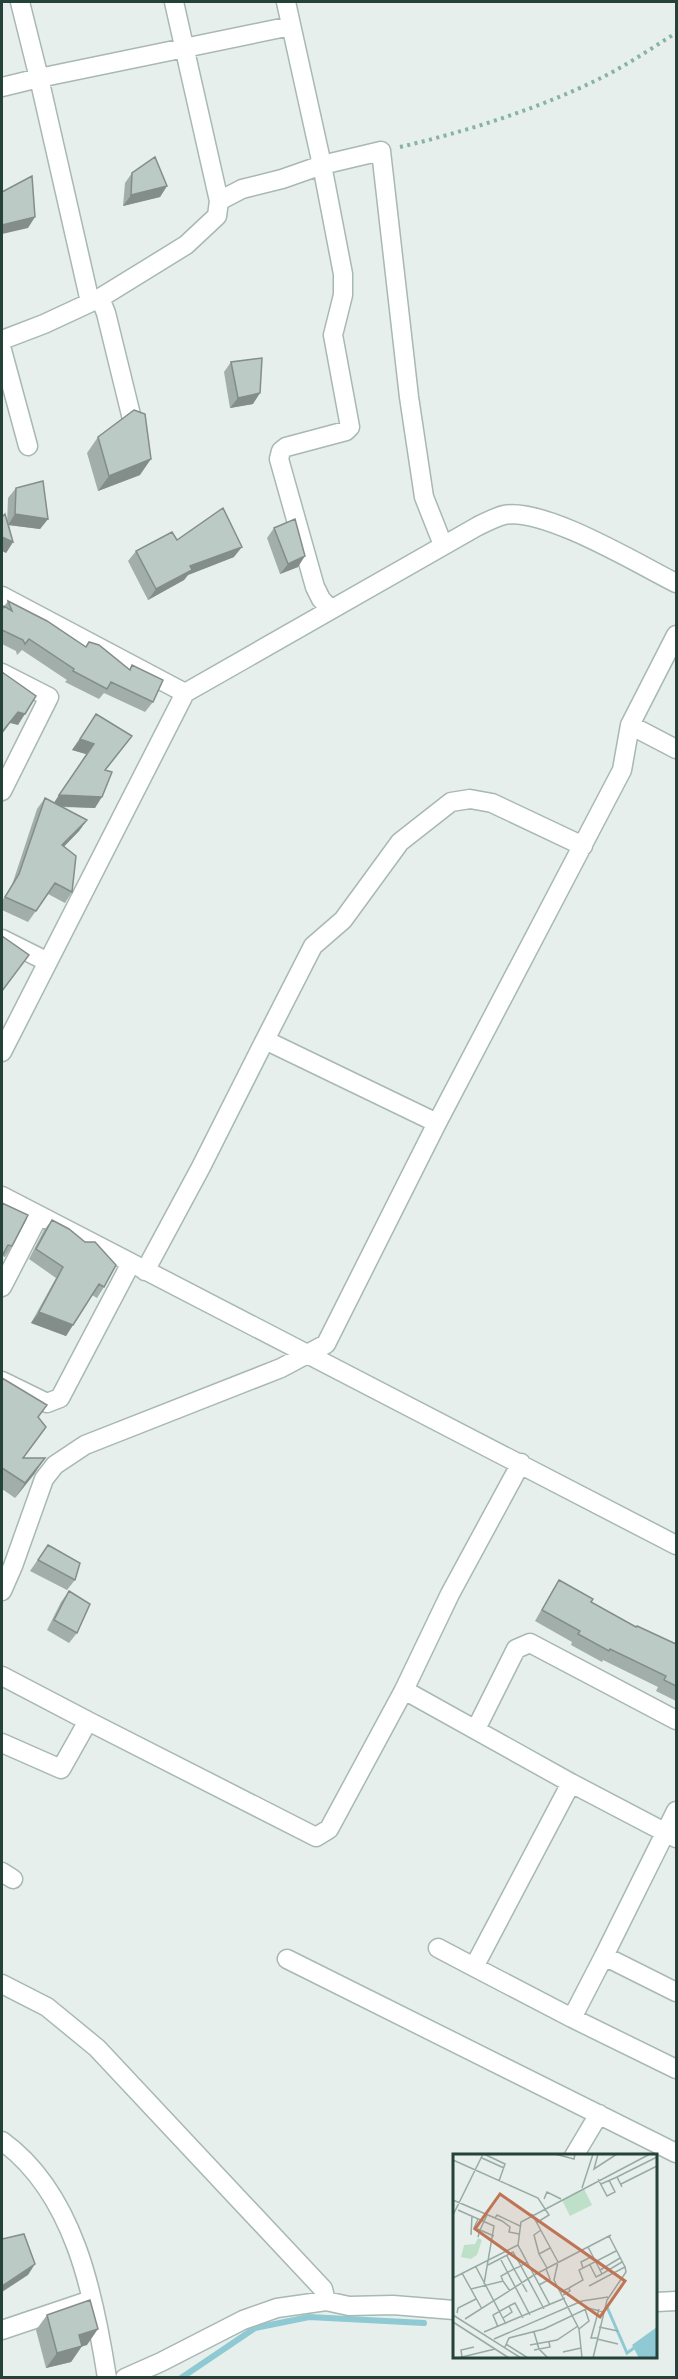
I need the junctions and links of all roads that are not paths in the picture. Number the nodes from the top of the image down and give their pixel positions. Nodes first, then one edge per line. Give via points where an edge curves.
1 (20, 2) edge
2 (174, 2) edge
3 (286, 2) edge
4 (291, 26) junction
5 (184, 49) junction
6 (39, 78) junction
7 (2, 87) edge
8 (322, 165) junction
9 (219, 201) junction
10 (95, 300) junction
11 (2, 340) edge
12 (2, 350) edge
13 (132, 419) edge
14 (28, 446) dead end
15 (443, 545) junction
16 (676, 583) edge
17 (2, 596) edge
18 (330, 609) junction
19 (676, 634) edge
20 (2, 672) edge
21 (184, 693) junction
22 (630, 725) junction
23 (676, 749) edge
24 (2, 791) edge
25 (583, 846) junction
26 (2, 939) edge
27 (48, 962) junction
28 (265, 1040) junction
29 (2, 1052) edge
30 (437, 1123) junction
31 (2, 1196) edge
32 (39, 1215) junction
33 (138, 1267) junction
34 (2, 1287) edge
35 (308, 1354) junction
36 (2, 1381) edge
37 (521, 1463) junction
38 (676, 1545) edge
39 (2, 1591) edge
40 (2, 1676) edge
41 (404, 1690) junction
42 (88, 1720) junction
43 (676, 1720) edge
44 (476, 1729) junction
45 (2, 1743) edge
46 (571, 1783) junction
47 (676, 1811) edge
48 (671, 1835) edge
49 (438, 1948) dead end
50 (604, 1956) junction
51 (287, 1959) dead end
52 (474, 1967) junction
53 (2, 1984) edge
54 (676, 1992) edge
55 (572, 2018) junction
56 (676, 2069) edge
57 (599, 2114) junction
58 (2, 2141) edge
59 (676, 2153) edge
60 (574, 2154) edge
61 (92, 2299) junction
62 (326, 2301) junction
63 (676, 2301) edge
64 (657, 2302) edge
65 (453, 2310) edge
66 (2, 2330) edge
67 (106, 2378) edge
68 (125, 2378) edge

1 - 6 street
2 - 5 street
3 - 4 street
4 - 5 street
4 - 8 street
5 - 6 street
5 - 9 street
6 - 7 street
6 - 10 street
8 - 9 street via 242,189
8 - 15 street via 381,151 424,497
8 - 18 street via 344,285 333,335 350,426 346,431 286,447 279,459 315,587
9 - 10 street via 217,216 186,244
10 - 11 street
10 - 13 street via 106,313
12 - 14 street
15 - 16 street via 505,515 530,516 552,522
15 - 18 street
17 - 21 street
18 - 21 street
19 - 22 street
20 - 24 street via 50,697
21 - 27 street
22 - 23 street
22 - 25 street via 622,770
25 - 28 street via 492,803 470,799 451,802 400,842 344,920 313,946
25 - 30 street
26 - 27 street
27 - 29 street
28 - 30 street
28 - 33 street via 201,1167
30 - 35 street via 326,1344
31 - 32 street
32 - 33 street
32 - 34 street
33 - 35 street
33 - 36 street via 60,1398 47,1403
35 - 37 street
35 - 39 street via 85,1445 54,1466 44,1479
37 - 38 street
37 - 41 street via 450,1594
40 - 42 street
41 - 42 street via 329,1829 316,1837
41 - 44 street
42 - 45 street via 61,1769
43 - 44 street via 530,1642 516,1649
44 - 46 street
46 - 48 street
46 - 52 street
47 - 48 street
48 - 50 street
49 - 52 street
50 - 54 street
50 - 55 street
51 - 57 street
52 - 55 street
53 - 62 street via 47,2007 97,2048 323,2289
55 - 56 street
57 - 59 street
57 - 60 street
58 - 61 street via 33,2168 56,2203 71,2233
61 - 66 street
61 - 67 street
62 - 65 street via 349,2306
62 - 68 street via 277,2308 243,2320
63 - 64 street

